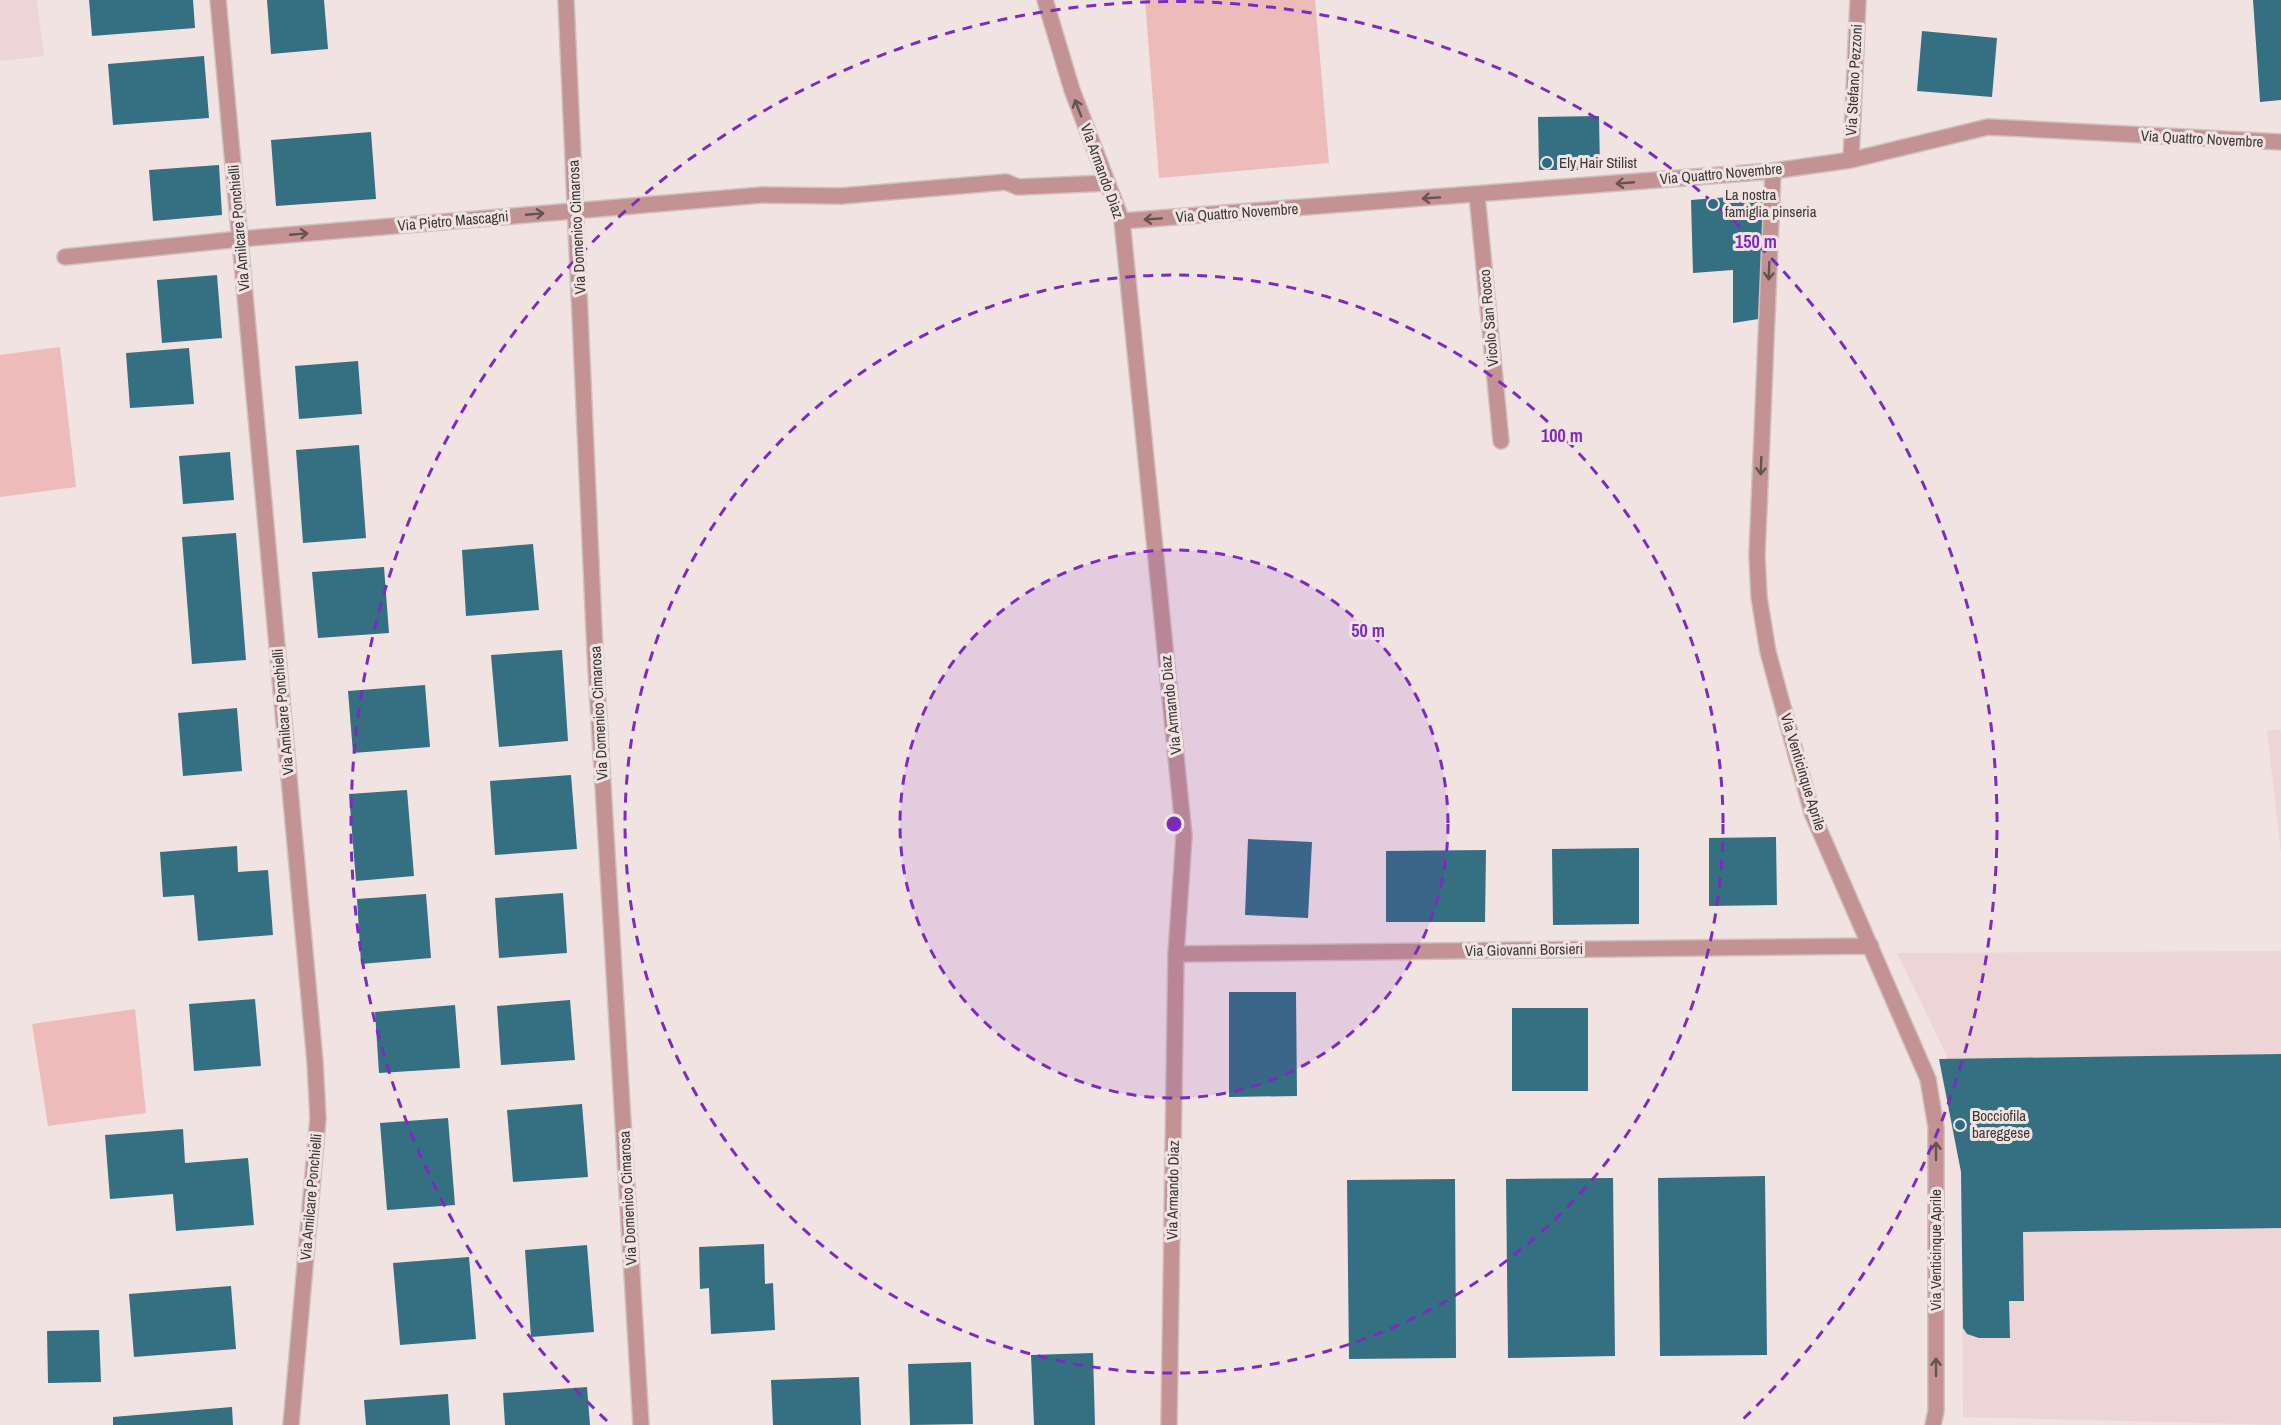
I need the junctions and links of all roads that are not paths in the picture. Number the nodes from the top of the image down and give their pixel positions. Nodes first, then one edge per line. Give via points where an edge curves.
1 (218, 0) edge
2 (566, 0) edge
3 (1045, 0) edge
4 (1858, 0) edge
5 (2281, 142) edge
6 (1851, 160) junction
7 (1773, 171) junction
8 (1107, 183) junction
9 (1478, 195) junction
10 (577, 211) junction
11 (1122, 221) junction
12 (240, 239) junction
13 (65, 257) dead end
14 (1501, 441) dead end
15 (1871, 946) junction
16 (1176, 954) junction
17 (291, 1425) edge
18 (641, 1425) edge
19 (1169, 1425) edge
20 (1933, 1425) edge

1 - 12 street, Via Amilcare Ponchielli
2 - 10 street, Via Domenico Cimarosa
8 -> 3 street, Via Armando Diaz via 1072,90
4 - 6 street, Via Stefano Pezzoni
5 - 6 street, Via Quattro Novembre via 1988,127
6 - 7 street, Via Quattro Novembre
7 -> 9 street, Via Quattro Novembre
7 -> 15 street, Via Venticinque Aprile via 1757,555 1759,597 1768,652 1812,813
8 - 10 street, Via Pietro Mascagni via 1018,187 1006,182 841,196 762,195
8 - 11 street, Via Armando Diaz
9 -> 11 street, Via Quattro Novembre
9 - 14 street, Vicolo San Rocco
12 -> 10 street, Via Pietro Mascagni
10 - 18 street, Via Domenico Cimarosa via 596,664
11 - 16 street, Via Armando Diaz via 1184,836
12 - 13 street, Via Pietro Mascagni
12 - 17 street, Via Amilcare Ponchielli via 318,1118
15 - 16 street, Via Giovanni Borsieri
20 -> 15 street, Via Venticinque Aprile via 1936,1127 1928,1079
16 - 19 street, Via Armando Diaz

